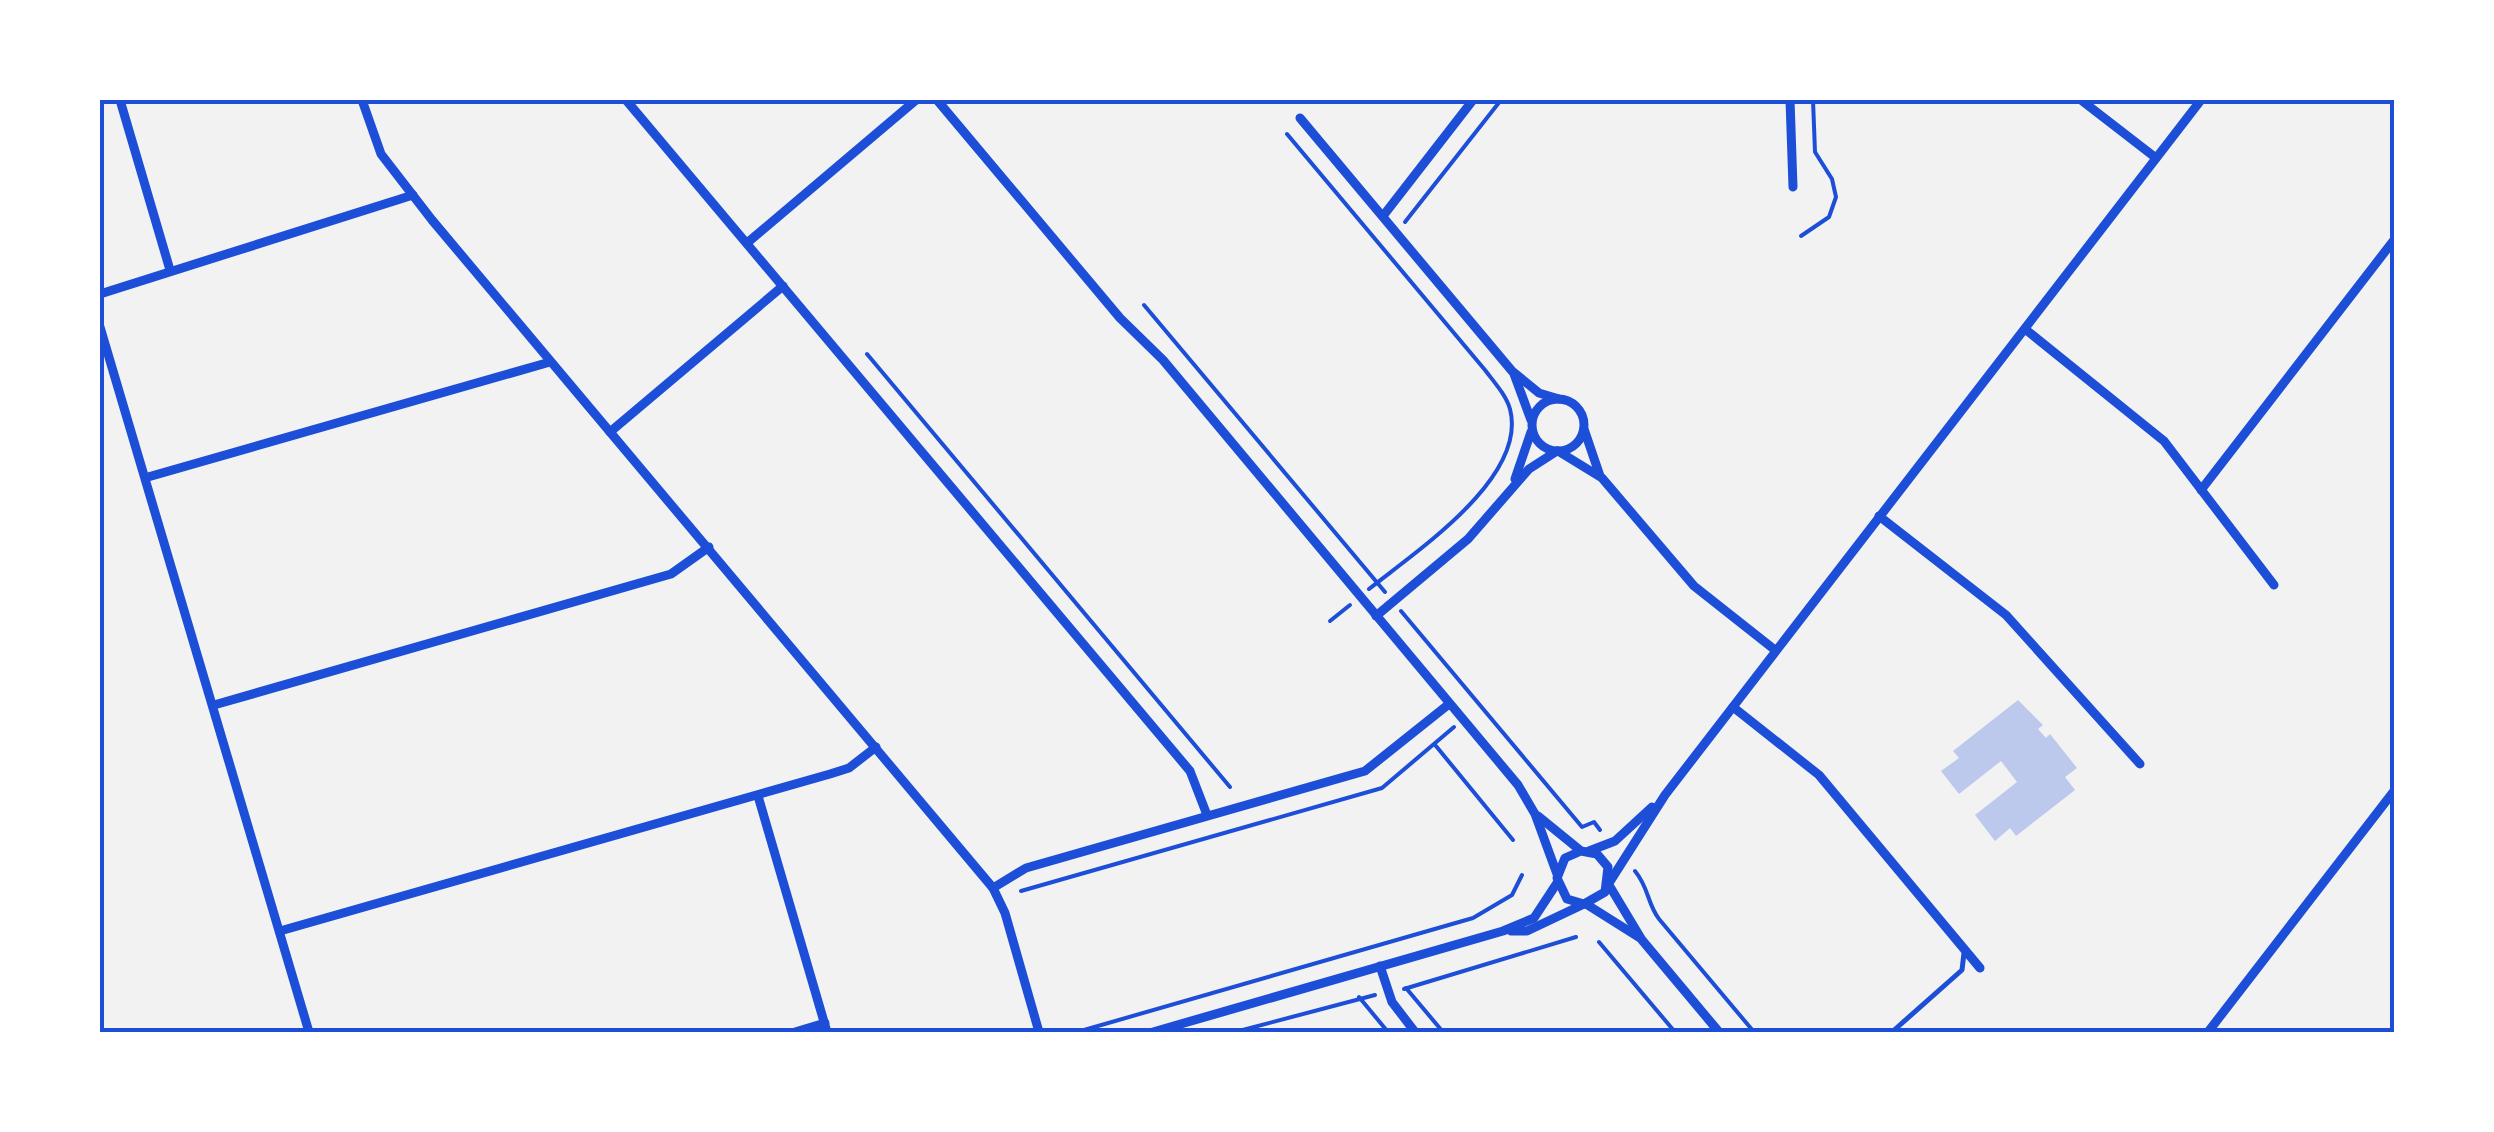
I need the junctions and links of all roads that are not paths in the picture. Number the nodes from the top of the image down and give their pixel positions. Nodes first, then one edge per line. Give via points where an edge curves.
1 (120, 100) edge
2 (362, 100) edge
3 (626, 100) edge
4 (916, 100) edge
5 (937, 100) edge
6 (1473, 100) edge
7 (1790, 100) edge
8 (2081, 100) edge
9 (2201, 100) edge
10 (1300, 118) dead end
11 (2156, 158) junction
12 (1793, 187) dead end
13 (413, 195) junction
14 (1383, 216) junction
15 (2394, 240) edge
16 (747, 243) junction
17 (170, 270) junction
18 (783, 286) junction
19 (100, 294) edge
20 (100, 327) edge
21 (2024, 329) junction
22 (550, 362) junction
23 (1512, 371) junction
24 (1559, 399) junction
25 (1532, 425) junction
26 (1584, 427) junction
27 (610, 432) junction
28 (1558, 451) junction
29 (148, 477) junction
30 (1602, 478) junction
31 (1512, 486) junction
32 (2201, 490) junction
33 (1879, 516) junction
34 (709, 547) junction
35 (2274, 585) dead end
36 (1376, 616) junction
37 (1775, 650) junction
38 (1449, 704) junction
39 (214, 705) junction
40 (1732, 707) junction
41 (876, 748) junction
42 (2140, 764) dead end
43 (2394, 791) edge
44 (1665, 795) junction
45 (758, 796) junction
46 (1536, 814) junction
47 (1207, 815) junction
48 (1585, 851) junction
49 (1557, 878) junction
50 (1609, 884) junction
51 (994, 888) junction
52 (1585, 904) junction
53 (280, 931) junction
54 (1503, 932) junction
55 (1642, 940) junction
56 (1962, 947) junction
57 (1380, 966) junction
58 (1980, 968) dead end
59 (826, 1028) edge
60 (309, 1032) edge
61 (796, 1032) edge
62 (1039, 1032) edge
63 (1153, 1032) edge
64 (1416, 1032) edge
65 (1719, 1032) edge
66 (1892, 1032) edge
67 (2208, 1032) edge

1 - 17 street
2 - 13 street via 381,154
3 - 16 street
4 - 16 street
5 - 36 street
6 - 14 street
7 - 12 street
8 - 11 street
9 - 11 street
10 - 14 street
11 - 21 street
13 - 17 street
13 - 22 street
14 - 23 street
15 - 32 street
16 - 18 street
17 - 19 street
18 - 27 street
18 - 47 street via 1190,771
20 - 29 street
21 - 32 street via 2164,441
21 - 33 street
22 - 27 street
22 - 29 street
23 - 24 street via 1539,393
23 - 25 street
24 - 25 street via 1540,405
24 - 26 street via 1577,407
25 - 28 street via 1537,442
25 - 31 street
26 - 28 street via 1574,445
26 - 30 street
27 - 34 street
28 - 30 street
28 - 31 street
29 - 39 street
30 - 37 street via 1694,586
31 - 36 street via 1468,539
32 - 35 street
33 - 37 street
33 - 42 street via 2006,614
34 - 39 street via 671,574
34 - 41 street
36 - 38 street
37 - 40 street
38 - 46 street
38 - 47 street via 1364,771
39 - 53 street
40 - 44 street
40 - 56 street via 1819,775
41 - 45 street via 840,771
41 - 51 street
43 - 67 street
44 - 48 street via 1612,844
44 - 50 street
45 - 53 street
45 - 59 street
46 - 48 street
46 - 49 street
47 - 51 street via 1026,868
48 - 49 street via 1565,858
48 - 50 street via 1608,867
49 - 52 street via 1567,898
49 - 54 street via 1534,918
50 - 52 street
50 - 55 street
51 - 62 street
52 - 54 street via 1528,931
52 - 55 street
53 - 60 street
54 - 57 street
55 - 65 street
56 - 58 street
56 - 66 lane via 1962,970
57 - 63 street
57 - 64 street via 1388,992
59 - 61 street

